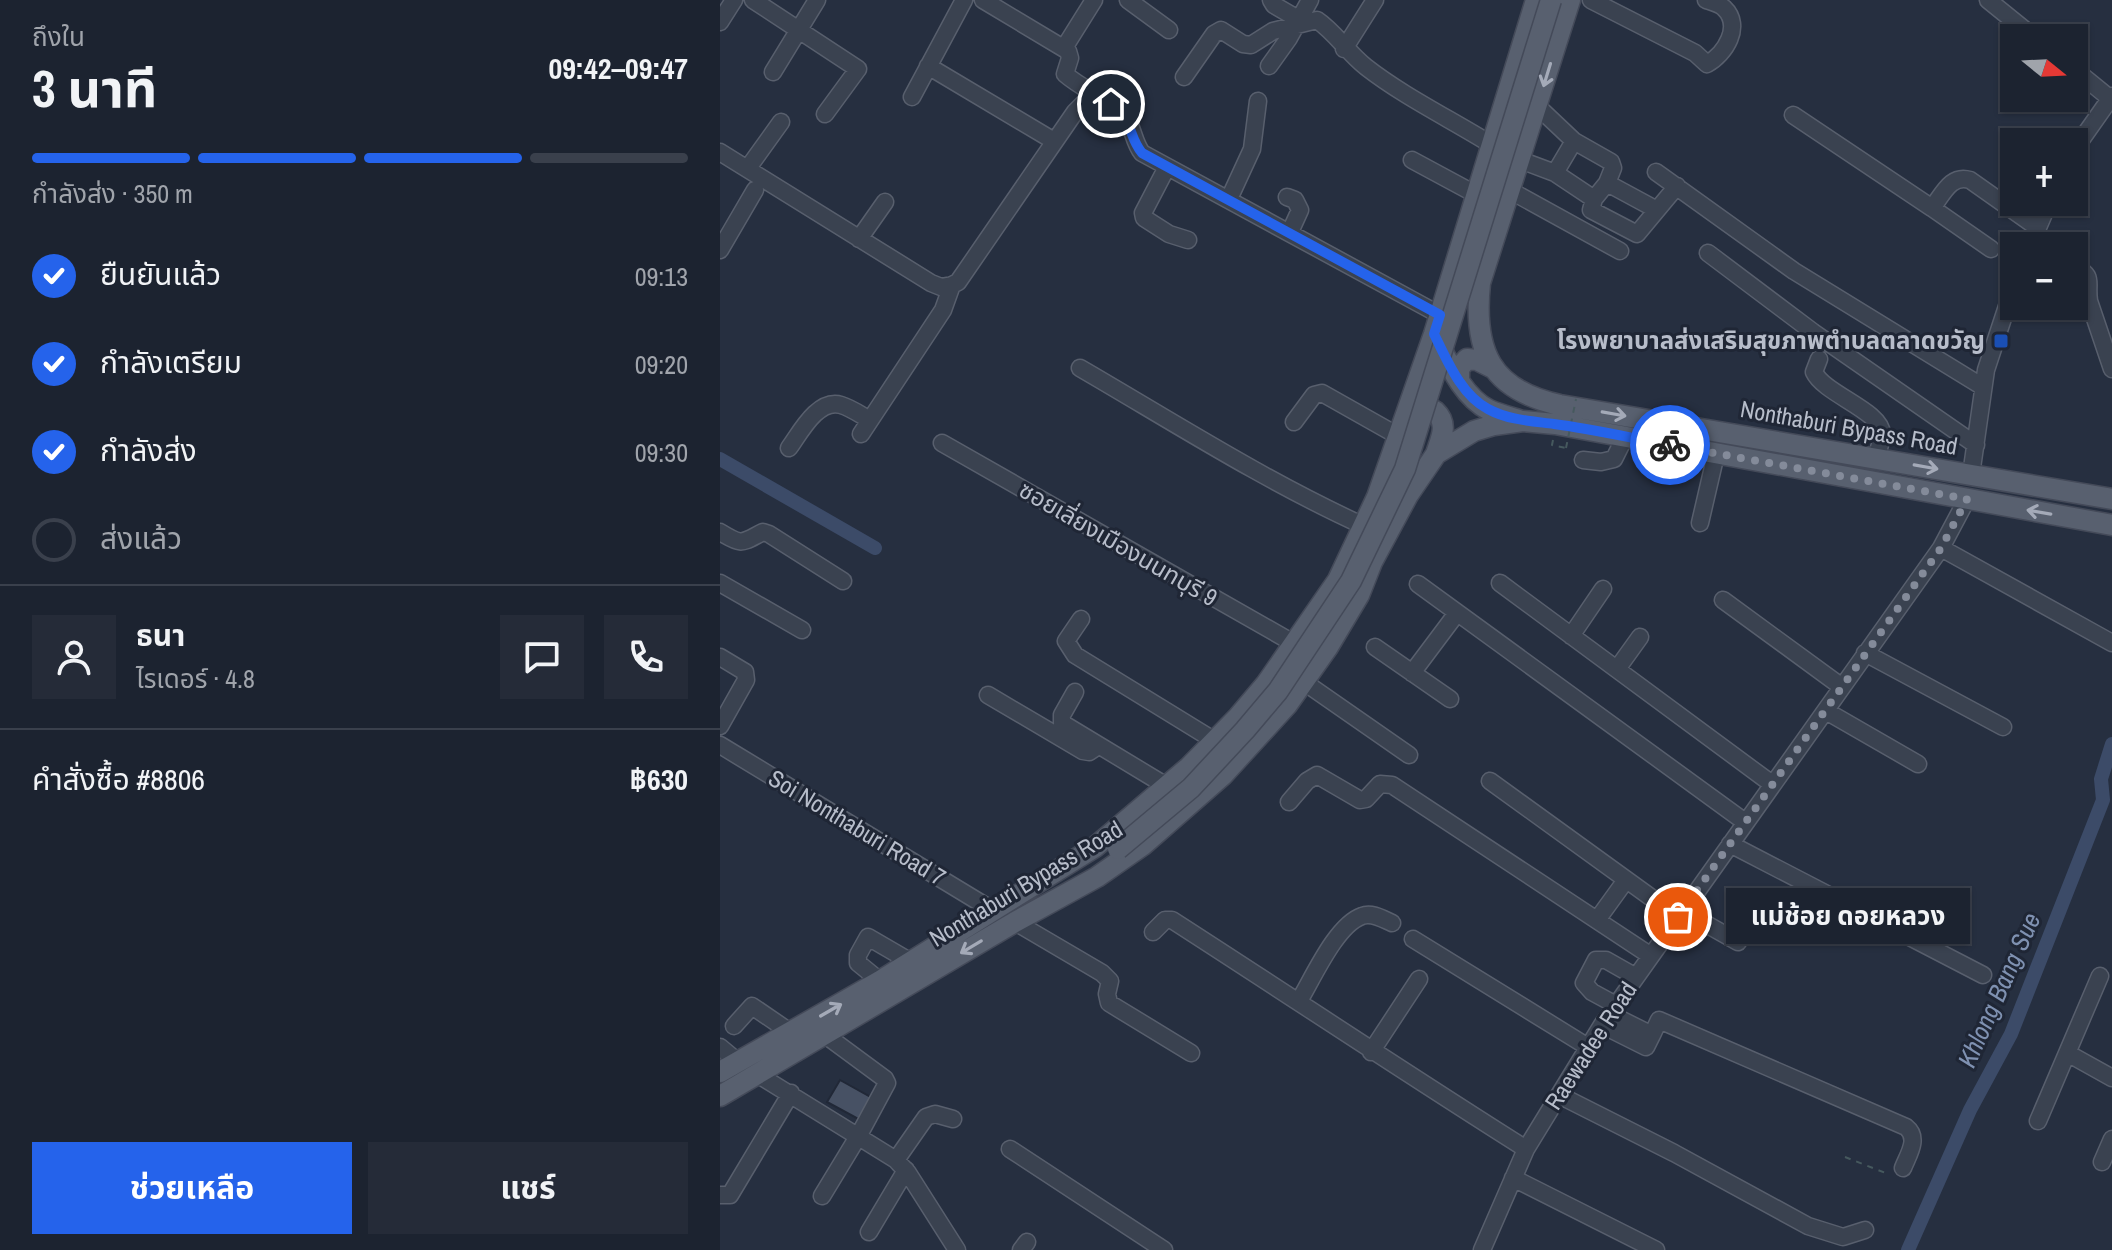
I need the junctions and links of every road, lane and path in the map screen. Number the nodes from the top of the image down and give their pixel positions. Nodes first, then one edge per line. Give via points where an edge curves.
1 (734, 0) edge
2 (753, 0) edge
3 (817, 0) edge
4 (964, 0) edge
5 (983, 0) edge
6 (1094, 0) edge
7 (1128, 0) edge
8 (1271, 0) edge
9 (1310, 0) edge
10 (1375, 0) edge
11 (1536, 0) edge
12 (1551, 0) edge
13 (1570, 0) edge
14 (1591, 0) edge
15 (1706, 0) edge
16 (1988, 0) edge
17 (720, 22) edge
18 (1297, 22) junction
19 (2018, 24) edge
20 (800, 29) junction
21 (1169, 30) dead end
22 (1064, 48) junction
23 (1344, 49) junction
24 (928, 66) junction
25 (1269, 66) dead end
26 (773, 72) dead end
27 (1184, 77) dead end
28 (2088, 80) edge
29 (1092, 95) junction
30 (912, 97) dead end
31 (2111, 98) edge
32 (1258, 101) dead end
33 (1537, 106) junction
34 (825, 114) dead end
35 (1793, 115) dead end
36 (781, 122) dead end
37 (2088, 130) edge
38 (1054, 141) junction
39 (1574, 141) junction
40 (1492, 145) junction
41 (720, 152) edge
42 (1412, 160) dead end
43 (1520, 160) junction
44 (1167, 167) junction
45 (748, 168) junction
46 (1656, 172) dead end
47 (1555, 173) junction
48 (1607, 183) junction
49 (1677, 186) junction
50 (755, 190) dead end
51 (1511, 191) junction
52 (1477, 195) junction
53 (1287, 197) dead end
54 (1229, 199) junction
55 (1594, 199) junction
56 (885, 202) dead end
57 (1932, 208) junction
58 (1657, 210) junction
59 (1290, 232) junction
60 (2028, 232) edge
61 (859, 239) junction
62 (1188, 240) dead end
63 (1991, 249) dead end
64 (720, 250) edge
65 (1620, 251) dead end
66 (1708, 253) dead end
67 (952, 285) junction
68 (2088, 291) edge
69 (2001, 320) edge
70 (1437, 325) junction
71 (1819, 359) dead end
72 (1080, 368) dead end
73 (1493, 368) junction
74 (2112, 369) edge
75 (1459, 380) junction
76 (1983, 387) junction
77 (1576, 399) dead end
78 (870, 420) junction
79 (1523, 421) junction
80 (1294, 422) dead end
81 (861, 434) dead end
82 (1401, 435) junction
83 (1625, 437) junction
84 (942, 443) dead end
85 (1552, 445) dead end
86 (1976, 445) junction
87 (789, 448) dead end
88 (1436, 454) junction
89 (1716, 454) junction
90 (1875, 459) junction
91 (1583, 460) dead end
92 (1971, 475) junction
93 (1967, 499) junction
94 (2112, 499) edge
95 (1700, 523) dead end
96 (2112, 525) edge
97 (1364, 526) junction
98 (720, 532) edge
99 (1941, 548) junction
100 (843, 581) dead end
101 (720, 583) edge
102 (1500, 583) dead end
103 (1418, 584) dead end
104 (1603, 589) dead end
105 (1723, 600) dead end
106 (1457, 613) junction
107 (1081, 619) dead end
108 (802, 630) dead end
109 (1571, 636) junction
110 (1640, 637) dead end
111 (2112, 643) edge
112 (1295, 644) junction
113 (1375, 647) dead end
114 (1865, 653) junction
115 (720, 657) edge
116 (1617, 669) junction
117 (1412, 673) junction
118 (1310, 686) junction
119 (1842, 687) junction
120 (1075, 692) dead end
121 (988, 695) dead end
122 (1450, 699) dead end
123 (1826, 711) junction
124 (720, 726) edge
125 (2003, 727) dead end
126 (1215, 741) junction
127 (720, 745) edge
128 (1098, 746) junction
129 (1409, 755) dead end
130 (1918, 764) dead end
131 (1490, 781) dead end
132 (1772, 784) junction
133 (1168, 787) junction
134 (1289, 802) dead end
135 (1745, 822) junction
136 (1730, 844) junction
137 (1626, 880) junction
138 (1063, 895) junction
139 (994, 911) junction
140 (1681, 914) junction
141 (1597, 920) junction
142 (1015, 922) junction
143 (1392, 923) dead end
144 (1153, 932) dead end
145 (1413, 939) dead end
146 (1738, 942) dead end
147 (1651, 956) junction
148 (911, 962) junction
149 (1983, 975) dead end
150 (2100, 976) dead end
151 (1636, 977) junction
152 (1419, 979) dead end
153 (880, 981) junction
154 (1299, 1001) junction
155 (1609, 1015) junction
156 (734, 1026) dead end
157 (790, 1032) junction
158 (824, 1034) junction
159 (720, 1047) edge
160 (1588, 1047) junction
161 (1371, 1052) junction
162 (1191, 1053) dead end
163 (2069, 1054) junction
164 (738, 1062) junction
165 (720, 1072) edge
166 (757, 1074) junction
167 (2112, 1078) edge
168 (791, 1093) junction
169 (1559, 1095) junction
170 (720, 1096) edge
171 (953, 1119) dead end
172 (2038, 1121) dead end
173 (859, 1135) junction
174 (2112, 1139) edge
175 (1010, 1149) dead end
176 (1526, 1149) junction
177 (1845, 1157) dead end
178 (2102, 1162) dead end
179 (901, 1165) junction
180 (1903, 1168) joint
181 (1513, 1178) junction
182 (720, 1195) edge
183 (822, 1196) dead end
184 (1865, 1230) dead end
185 (869, 1232) dead end
186 (1488, 1248) edge
187 (955, 1249) edge
188 (1164, 1250) edge
189 (1656, 1250) edge

1 - 17 street
2 - 20 street
3 - 20 street
4 - 24 street
5 - 22 street
6 - 22 street
7 - 21 street
8 - 18 street
9 - 18 street
10 - 23 street
11 - 40 main road, Nonthaburi Bypass Road
12 - 138 main road, bridge via 1405,469 1351,581 1278,691 1245,730 1191,788
13 -> 33 main road
14 - 15 street via 1707,64 1732,34 1732,19 1723,7
16 - 19 street
18 - 23 street via 1317,20
18 - 25 street
18 - 27 street via 1251,45 1221,30
20 - 26 street
20 - 34 street via 858,69
22 - 29 street via 1070,56 1065,74
23 - 40 street
24 - 30 street
24 - 38 street
28 - 31 street
29 - 38 street
29 - 44 street via 1122,113 1136,146
31 - 37 street
32 - 54 street via 1252,149
33 - 39 street
33 - 43 main road
35 - 57 street
36 - 45 street
38 - 67 street
39 - 47 street
39 - 48 street via 1611,162
40 - 52 main road, Nonthaburi Bypass Road
41 - 45 street
42 - 52 street
43 - 47 street
43 - 51 main road
44 - 54 street
44 - 62 street via 1144,218
45 - 61 street
46 - 49 street
47 - 55 street
48 - 55 street
48 - 58 street
49 - 58 street
49 - 76 street via 1794,271
50 - 64 street
51 - 65 street
51 - 73 main road via 1480,283 1480,335
52 - 70 main road, Nonthaburi Bypass Road
53 - 59 street via 1300,210
54 - 59 street
55 - 58 street via 1594,212 1637,234
56 - 61 street
57 - 60 street via 1961,177
57 - 63 street
59 - 70 street
61 - 67 street via 931,283
66 - 86 street
67 - 78 street via 943,310
68 - 74 street
69 - 76 street
70 - 75 main road, Nonthaburi Bypass Road
70 - 82 main road, Nonthaburi Bypass Road
71 - 90 street via 1814,372 1818,382 1881,427
72 - 97 street via 1265,477
73 - 75 main road via 1467,359 1459,368
73 -> 90 main road, Nonthaburi Bypass Road via 1519,392 1538,400
75 - 79 main road, Nonthaburi Bypass Road via 1487,409
76 - 86 street
77 - 85 path, bridge via 1566,448
78 - 81 street
78 - 87 street via 841,405 826,406
79 - 83 main road, Nonthaburi Bypass Road
79 - 88 main road, Nonthaburi Bypass Road via 1474,431
80 - 82 street via 1314,395 1322,393
82 - 88 main road via 1426,411 1435,411 1444,427
82 - 97 main road, Nonthaburi Bypass Road
83 - 89 main road, Nonthaburi Bypass Road
83 - 91 street via 1614,459
84 - 112 street, ซอยเลี่ยงเมืองนนทบุรี 9
86 - 92 street
88 - 118 main road, Nonthaburi Bypass Road via 1408,495
89 - 93 main road, Nonthaburi Bypass Road
89 - 95 street
90 -> 92 main road, Nonthaburi Bypass Road
92 - 94 main road, Nonthaburi Bypass Road
96 -> 93 main road, Nonthaburi Bypass Road
93 - 99 street, Raewadee Road
97 - 112 main road, Nonthaburi Bypass Road via 1338,580
98 - 100 street via 741,542 769,534
99 - 111 street
99 - 114 street, Raewadee Road
101 - 108 street
102 - 109 street
103 - 106 street
104 - 109 street
105 - 119 street
106 - 117 street
106 - 135 street
107 - 126 street via 1066,641 1075,655
109 - 116 street
110 - 116 street
112 - 126 main road, Nonthaburi Bypass Road
113 - 117 street
114 - 119 street, Raewadee Road
114 - 125 street
115 - 124 street via 745,672 746,680
116 - 132 street
117 - 122 street
118 - 129 street
118 - 138 main road, Nonthaburi Bypass Road via 1196,800 1131,853
119 - 123 street, Raewadee Road
120 - 128 street via 1060,720
121 - 128 street via 1083,751
123 - 130 street
123 - 132 street, Raewadee Road
126 - 133 main road, Nonthaburi Bypass Road
127 - 139 street, Soi Nonthaburi Road 7
128 - 133 street
131 - 137 street
132 - 135 street, Raewadee Road
133 - 139 main road, Nonthaburi Bypass Road via 1095,847
134 - 141 street via 1317,775 1360,800 1388,783
135 - 136 street, Raewadee Road
136 - 140 street, Raewadee Road
136 - 149 street
137 - 140 street
137 - 141 street
138 - 142 main road, Nonthaburi Bypass Road
139 - 148 main road, Nonthaburi Bypass Road
140 - 146 street
140 - 147 street, Raewadee Road
141 - 147 street
142 -> 158 main road, Nonthaburi Bypass Road
142 - 162 street via 1105,976 1109,1003
143 - 154 street via 1363,915 1341,931
144 - 154 street via 1172,920
145 - 160 street
147 - 151 street, Raewadee Road
148 - 153 main road, Nonthaburi Bypass Road
148 - 153 street via 868,937 858,963
150 - 163 street
151 - 155 street, Raewadee Road
151 - 155 street via 1596,960 1584,983
152 - 161 street
157 -> 153 main road, Nonthaburi Bypass Road
154 - 161 street
155 - 160 street, Raewadee Road
155 - 180 street via 1646,1047 1659,1020 1906,1127 1913,1141
156 - 157 street via 752,1006
157 - 164 main road, Nonthaburi Bypass Road
158 - 166 main road, Nonthaburi Bypass Road
158 - 173 street via 887,1083
159 - 164 street
160 - 169 street, Raewadee Road
161 - 176 street
163 - 167 street
163 - 172 street
164 - 165 main road, Nonthaburi Bypass Road
166 - 168 street
166 - 170 main road, Nonthaburi Bypass Road
168 - 173 street
168 - 182 street via 730,1195
169 - 176 street, Raewadee Road
169 - 184 street via 1808,1226 1843,1237
171 - 179 street via 926,1117
173 - 179 street
173 - 183 street
174 - 178 street
175 - 188 street
176 - 181 street, Raewadee Road
177 - 180 path via 1885,1173 1897,1174
179 - 185 street
179 - 187 street
181 - 186 street, Raewadee Road
181 - 189 street

